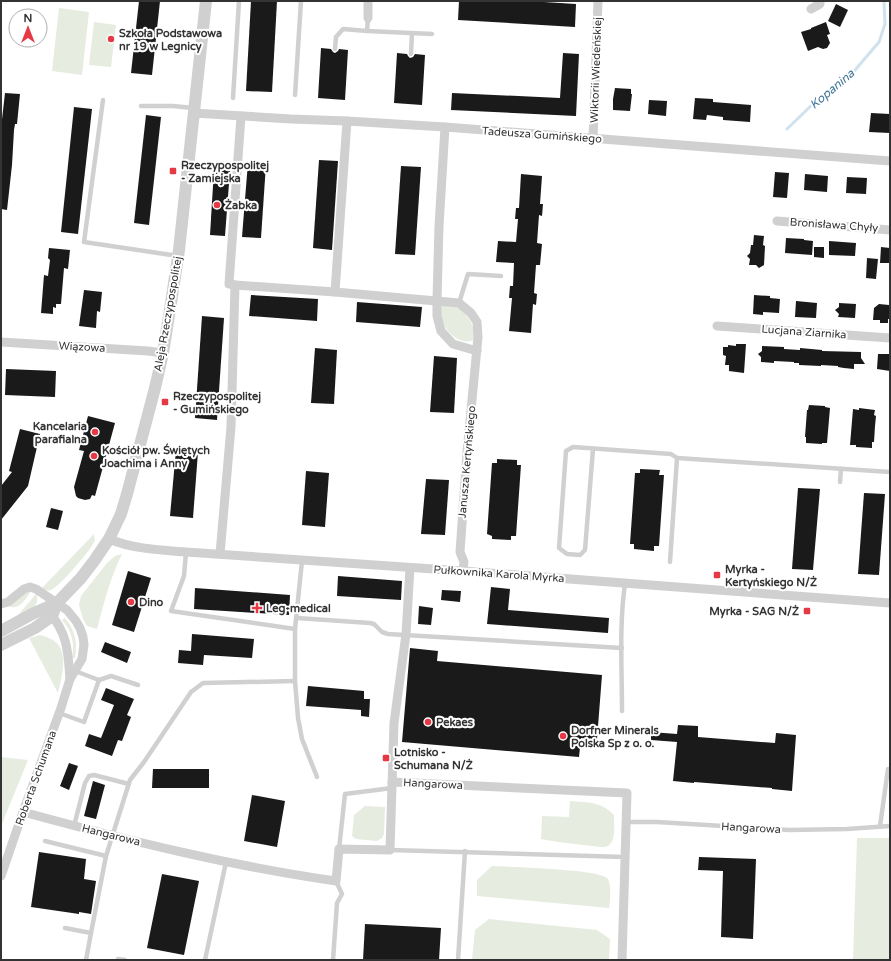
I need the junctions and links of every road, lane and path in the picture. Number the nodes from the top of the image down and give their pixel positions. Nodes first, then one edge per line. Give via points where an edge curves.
1 (206, 1) edge
2 (239, 1) edge
3 (301, 1) edge
4 (368, 1) edge
5 (598, 1) edge
6 (820, 1) edge
7 (812, 9) dead end
8 (368, 18) joint
9 (367, 31) junction
10 (412, 33) junction
11 (432, 34) dead end
12 (335, 49) dead end
13 (411, 54) dead end
14 (295, 95) dead end
15 (233, 98) dead end
16 (102, 100) dead end
17 (141, 106) dead end
18 (194, 111) junction
19 (241, 116) junction
20 (347, 121) junction
21 (445, 127) junction
22 (593, 138) junction
23 (890, 161) edge
24 (777, 221) dead end
25 (890, 230) edge
26 (178, 256) junction
27 (500, 276) dead end
28 (235, 285) junction
29 (335, 292) junction
30 (436, 300) junction
31 (459, 303) junction
32 (717, 326) dead end
33 (890, 338) edge
34 (1, 342) edge
35 (477, 351) junction
36 (163, 353) junction
37 (593, 449) junction
38 (677, 458) junction
39 (841, 469) junction
40 (890, 472) edge
41 (840, 482) dead end
42 (109, 539) junction
43 (186, 552) junction
44 (220, 554) junction
45 (302, 561) junction
46 (670, 562) dead end
47 (410, 568) junction
48 (463, 571) junction
49 (624, 584) junction
50 (57, 603) junction
51 (890, 603) edge
52 (1, 604) edge
53 (48, 612) junction
54 (297, 618) junction
55 (295, 629) junction
56 (1, 631) edge
57 (406, 634) junction
58 (1, 645) edge
59 (622, 648) junction
60 (75, 671) junction
61 (70, 679) junction
62 (99, 680) junction
63 (295, 680) junction
64 (138, 685) dead end
65 (622, 711) dead end
66 (59, 713) junction
67 (890, 769) edge
68 (317, 777) dead end
69 (129, 784) junction
70 (392, 785) junction
71 (23, 812) junction
72 (626, 822) junction
73 (74, 826) junction
74 (880, 826) junction
75 (890, 826) edge
76 (112, 835) junction
77 (45, 841) dead end
78 (339, 849) junction
79 (390, 850) junction
80 (465, 851) junction
81 (106, 856) junction
82 (624, 856) junction
83 (226, 862) junction
84 (1, 876) edge
85 (336, 881) junction
86 (65, 928) dead end
87 (92, 933) junction
88 (118, 958) dead end
89 (86, 960) edge
90 (125, 960) edge
91 (205, 960) edge
92 (333, 960) edge
93 (458, 960) edge
94 (622, 960) edge

1 - 18 street, Aleja Rzeczypospolitej
2 - 15 lane
3 - 14 lane
4 - 8 street
5 - 22 street, Wiktorii Wiedeńskiej
6 - 7 street via 820,4
8 - 9 lane
9 - 10 lane
9 - 12 lane via 344,29 336,37
10 - 11 lane
10 - 13 lane
16 - 26 lane via 84,242
17 - 18 lane via 173,106
18 - 19 street, Tadeusza Gumińskiego
18 - 26 street, Aleja Rzeczypospolitej
19 - 20 street, Tadeusza Gumińskiego
19 - 28 street via 229,284
20 - 21 street, Tadeusza Gumińskiego
20 - 29 street
21 - 22 street, Tadeusza Gumińskiego
21 - 30 street
22 - 23 street, Tadeusza Gumińskiego
24 - 25 street, Bronisława Chyły
26 - 36 street, Aleja Rzeczypospolitej
27 - 31 lane via 468,274
28 - 29 street
28 - 44 street via 231,427
29 - 30 street
30 - 31 street
30 - 35 street via 441,331 453,344
31 - 35 street, Janusza Kertyńskiego via 477,322
32 - 33 street, Lucjana Ziarnika
34 - 36 street, Wiązowa
35 - 48 street, Janusza Kertyńskiego via 460,552 464,562
36 - 42 street, Aleja Rzeczypospolitej via 127,494
37 - 37 lane via 585,550 580,554 567,554 560,548 566,451 573,447
37 - 38 lane via 671,454
38 - 39 lane
38 - 46 lane
39 - 40 lane
39 - 41 lane
42 - 43 street, Pułkownika Karola Myrka via 128,546
42 - 50 street, Aleja Rzeczypospolitej via 81,578
43 - 44 street, Pułkownika Karola Myrka
43 - 55 lane via 184,576 171,611
44 - 45 street, Pułkownika Karola Myrka
45 - 47 street, Pułkownika Karola Myrka
45 - 54 lane
47 - 48 street, Pułkownika Karola Myrka
47 - 57 street
48 - 49 street, Pułkownika Karola Myrka
49 - 51 street, Pułkownika Karola Myrka
49 - 59 lane
50 - 52 street, Roberta Schumana via 30,587
50 - 53 street
50 - 60 street, Roberta Schumana via 76,621 83,637 82,659
53 - 56 street
53 - 58 street via 35,628
53 - 61 street, Roberta Schumana via 57,622 68,649
54 - 55 lane
54 - 57 lane via 370,623 388,634
55 - 63 lane
57 - 59 lane
57 - 70 street via 394,723
59 - 65 lane
60 - 61 street, Roberta Schumana
60 - 62 lane
61 - 66 street, Roberta Schumana
62 - 64 lane via 111,676
62 - 66 lane via 84,722
63 - 68 lane via 302,739
63 - 69 lane via 203,683 191,692
66 - 71 street, Roberta Schumana
67 - 74 lane
69 - 73 lane via 89,776 85,782
69 - 76 lane
70 - 72 street, Hangarowa via 627,793
70 - 78 lane via 345,794
70 - 79 street, Hangarowa
71 - 73 street, Hangarowa
71 - 84 street, Roberta Schumana
72 - 74 lane, Hangarowa via 789,830
72 - 82 street
73 - 76 street, Hangarowa
74 - 75 lane, Hangarowa
76 - 81 lane
76 - 83 street, Hangarowa
77 - 81 lane
78 - 79 street
78 - 85 street
79 - 80 lane
80 - 82 lane
80 - 93 lane
81 - 87 lane
82 - 94 street
83 - 85 street, Hangarowa
83 - 91 lane
85 - 92 lane via 342,894 337,903
86 - 87 lane
87 - 89 lane
88 - 90 lane

